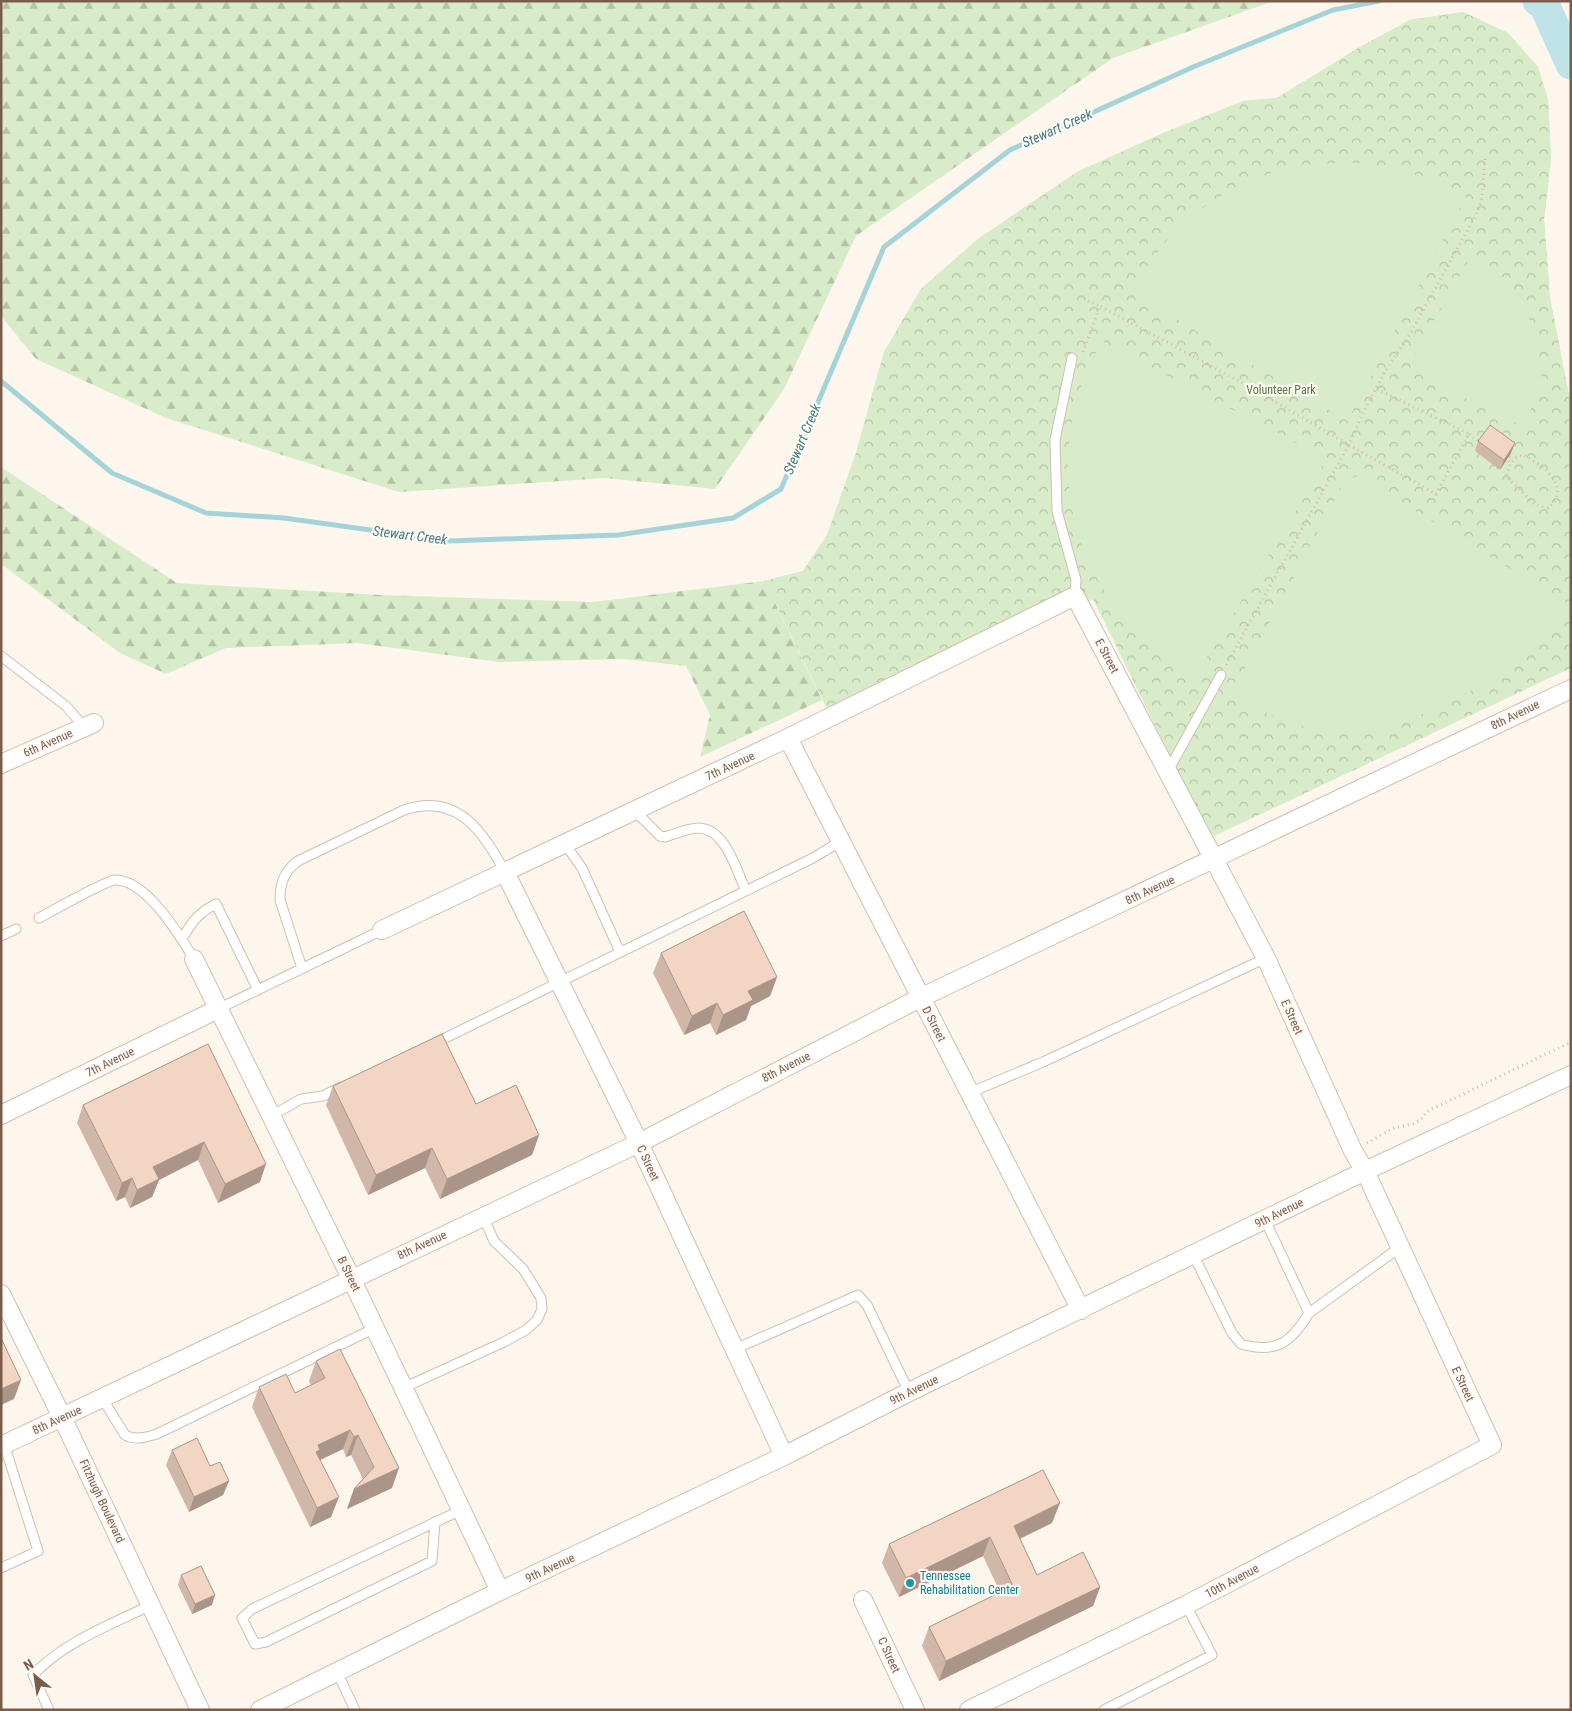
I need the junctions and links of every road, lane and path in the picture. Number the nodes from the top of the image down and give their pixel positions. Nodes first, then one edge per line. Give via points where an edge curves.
1 (1485, 156) dead end
2 (1088, 301) dead end
3 (1100, 306) junction
4 (1082, 354) dead end
5 (1072, 358) dead end
6 (1377, 389) junction
7 (1468, 434) junction
8 (1483, 444) edge
9 (1349, 445) junction
10 (1497, 454) edge
11 (1511, 463) junction
12 (1075, 596) junction
13 (1, 656) edge
14 (1221, 674) joint
15 (1571, 689) edge
16 (89, 725) joint
17 (788, 738) junction
18 (1, 764) edge
19 (1168, 771) junction
20 (635, 810) junction
21 (841, 841) junction
22 (566, 844) junction
23 (1215, 859) junction
24 (505, 872) junction
25 (746, 891) junction
26 (39, 918) dead end
27 (16, 929) dead end
28 (382, 930) joint
29 (1, 936) edge
30 (182, 939) junction
31 (620, 952) junction
32 (1266, 958) junction
33 (194, 959) joint
34 (302, 968) junction
35 (560, 982) junction
36 (258, 990) junction
37 (920, 998) junction
38 (218, 1009) junction
39 (1571, 1042) edge
40 (422, 1049) edge
41 (1571, 1075) edge
42 (350, 1083) edge
43 (969, 1093) junction
44 (1, 1115) edge
45 (271, 1116) junction
46 (639, 1143) junction
47 (1353, 1151) junction
48 (1364, 1171) junction
49 (483, 1216) junction
50 (1265, 1220) junction
51 (1399, 1248) junction
52 (1194, 1254) junction
53 (351, 1278) junction
54 (1, 1294) edge
55 (1081, 1310) junction
56 (1309, 1313) junction
57 (375, 1328) junction
58 (735, 1349) junction
59 (403, 1388) junction
60 (909, 1392) junction
61 (102, 1398) junction
62 (62, 1417) junction
63 (3, 1445) edge
64 (1492, 1445) joint
65 (784, 1456) junction
66 (461, 1510) junction
67 (435, 1522) junction
68 (1, 1568) edge
69 (500, 1591) junction
70 (863, 1600) dead end
71 (151, 1605) junction
72 (1186, 1605) junction
73 (337, 1672) junction
74 (49, 1710) edge
75 (200, 1710) edge
76 (260, 1710) edge
77 (356, 1710) edge
78 (914, 1710) edge
79 (969, 1710) edge
80 (1104, 1710) edge

1 - 6 path via 1478,213
2 - 3 path
3 - 4 path
3 - 9 path
5 - 12 lane via 1055,440 1057,510 1076,580
6 - 7 path
6 - 9 path
7 - 8 path
7 - 9 path via 1436,494
9 - 14 path
10 - 11 path
11 - 11 path via 1524,455 1556,476 1562,483 1563,492 1558,502 1548,508 1534,504 1506,476
12 - 17 street, 7th Avenue
12 - 19 street, E Street
13 - 16 lane
14 - 19 lane
15 - 23 street, 8th Avenue
16 - 18 street, 6th Avenue
17 - 20 street, 7th Avenue
17 - 21 street, D Street
19 - 23 street, E Street
20 - 22 street, 7th Avenue
20 - 25 lane via 660,836 699,828 708,830 722,841
21 - 25 lane
21 - 37 street, D Street
22 - 24 street, 7th Avenue
22 - 31 lane via 582,868
23 - 32 street, E Street
23 - 37 street, 8th Avenue
24 - 28 street, 7th Avenue
24 - 34 lane via 483,834 457,813 428,806 395,815 288,868 280,888 280,900
24 - 35 street, C Street
25 - 31 lane
26 - 30 lane via 114,880 129,882 141,890
27 - 29 lane
28 - 34 lane
30 - 33 lane
30 - 36 lane via 191,923 216,904
31 - 35 lane
32 - 43 lane
32 - 47 street, E Street
33 - 38 street, B Street
34 - 36 lane
35 - 40 lane
35 - 46 street, C Street
36 - 38 lane
37 - 43 street, D Street
37 - 46 street, 8th Avenue
38 - 44 street, 7th Avenue
38 - 45 street, B Street
39 - 47 path
41 - 48 street, 9th Avenue
42 - 45 lane via 323,1096 301,1099
43 - 55 street, D Street
45 - 53 street, B Street
46 - 49 street, 8th Avenue
46 - 58 street, C Street
47 - 48 street, E Street
48 - 50 street, 9th Avenue
48 - 51 street, E Street
49 - 53 street, 8th Avenue
49 - 59 lane via 494,1241 523,1269 541,1298 542,1310 526,1330
50 - 52 street, 9th Avenue
50 - 56 lane
51 - 56 lane
51 - 64 street, E Street
52 - 55 street, 9th Avenue
52 - 56 lane via 1232,1333 1241,1344 1269,1349 1286,1341 1300,1328
53 - 57 street, B Street
53 - 61 street, 8th Avenue
54 - 62 street, Fitzhugh Boulevard
55 - 60 street, 9th Avenue
57 - 59 street, B Street
57 - 61 lane via 166,1430 142,1438 125,1435
58 - 60 lane via 858,1295 867,1304
58 - 65 street, C Street
59 - 66 street, B Street
60 - 65 street, 9th Avenue
61 - 62 street, 8th Avenue
62 - 63 street, 8th Avenue
62 - 71 street, Fitzhugh Boulevard
63 - 68 lane via 38,1551
64 - 72 street, 10th Avenue
65 - 69 street, 9th Avenue
66 - 67 lane
66 - 69 street, B Street
67 - 67 lane via 252,1609 242,1618 255,1644 261,1644 432,1561
69 - 73 street, 9th Avenue
70 - 78 street, C Street
71 - 74 lane via 68,1646 49,1658 32,1675
71 - 75 street, Fitzhugh Boulevard
72 - 79 street, 10th Avenue
72 - 80 lane via 1212,1656
73 - 76 street, 9th Avenue
73 - 77 lane

